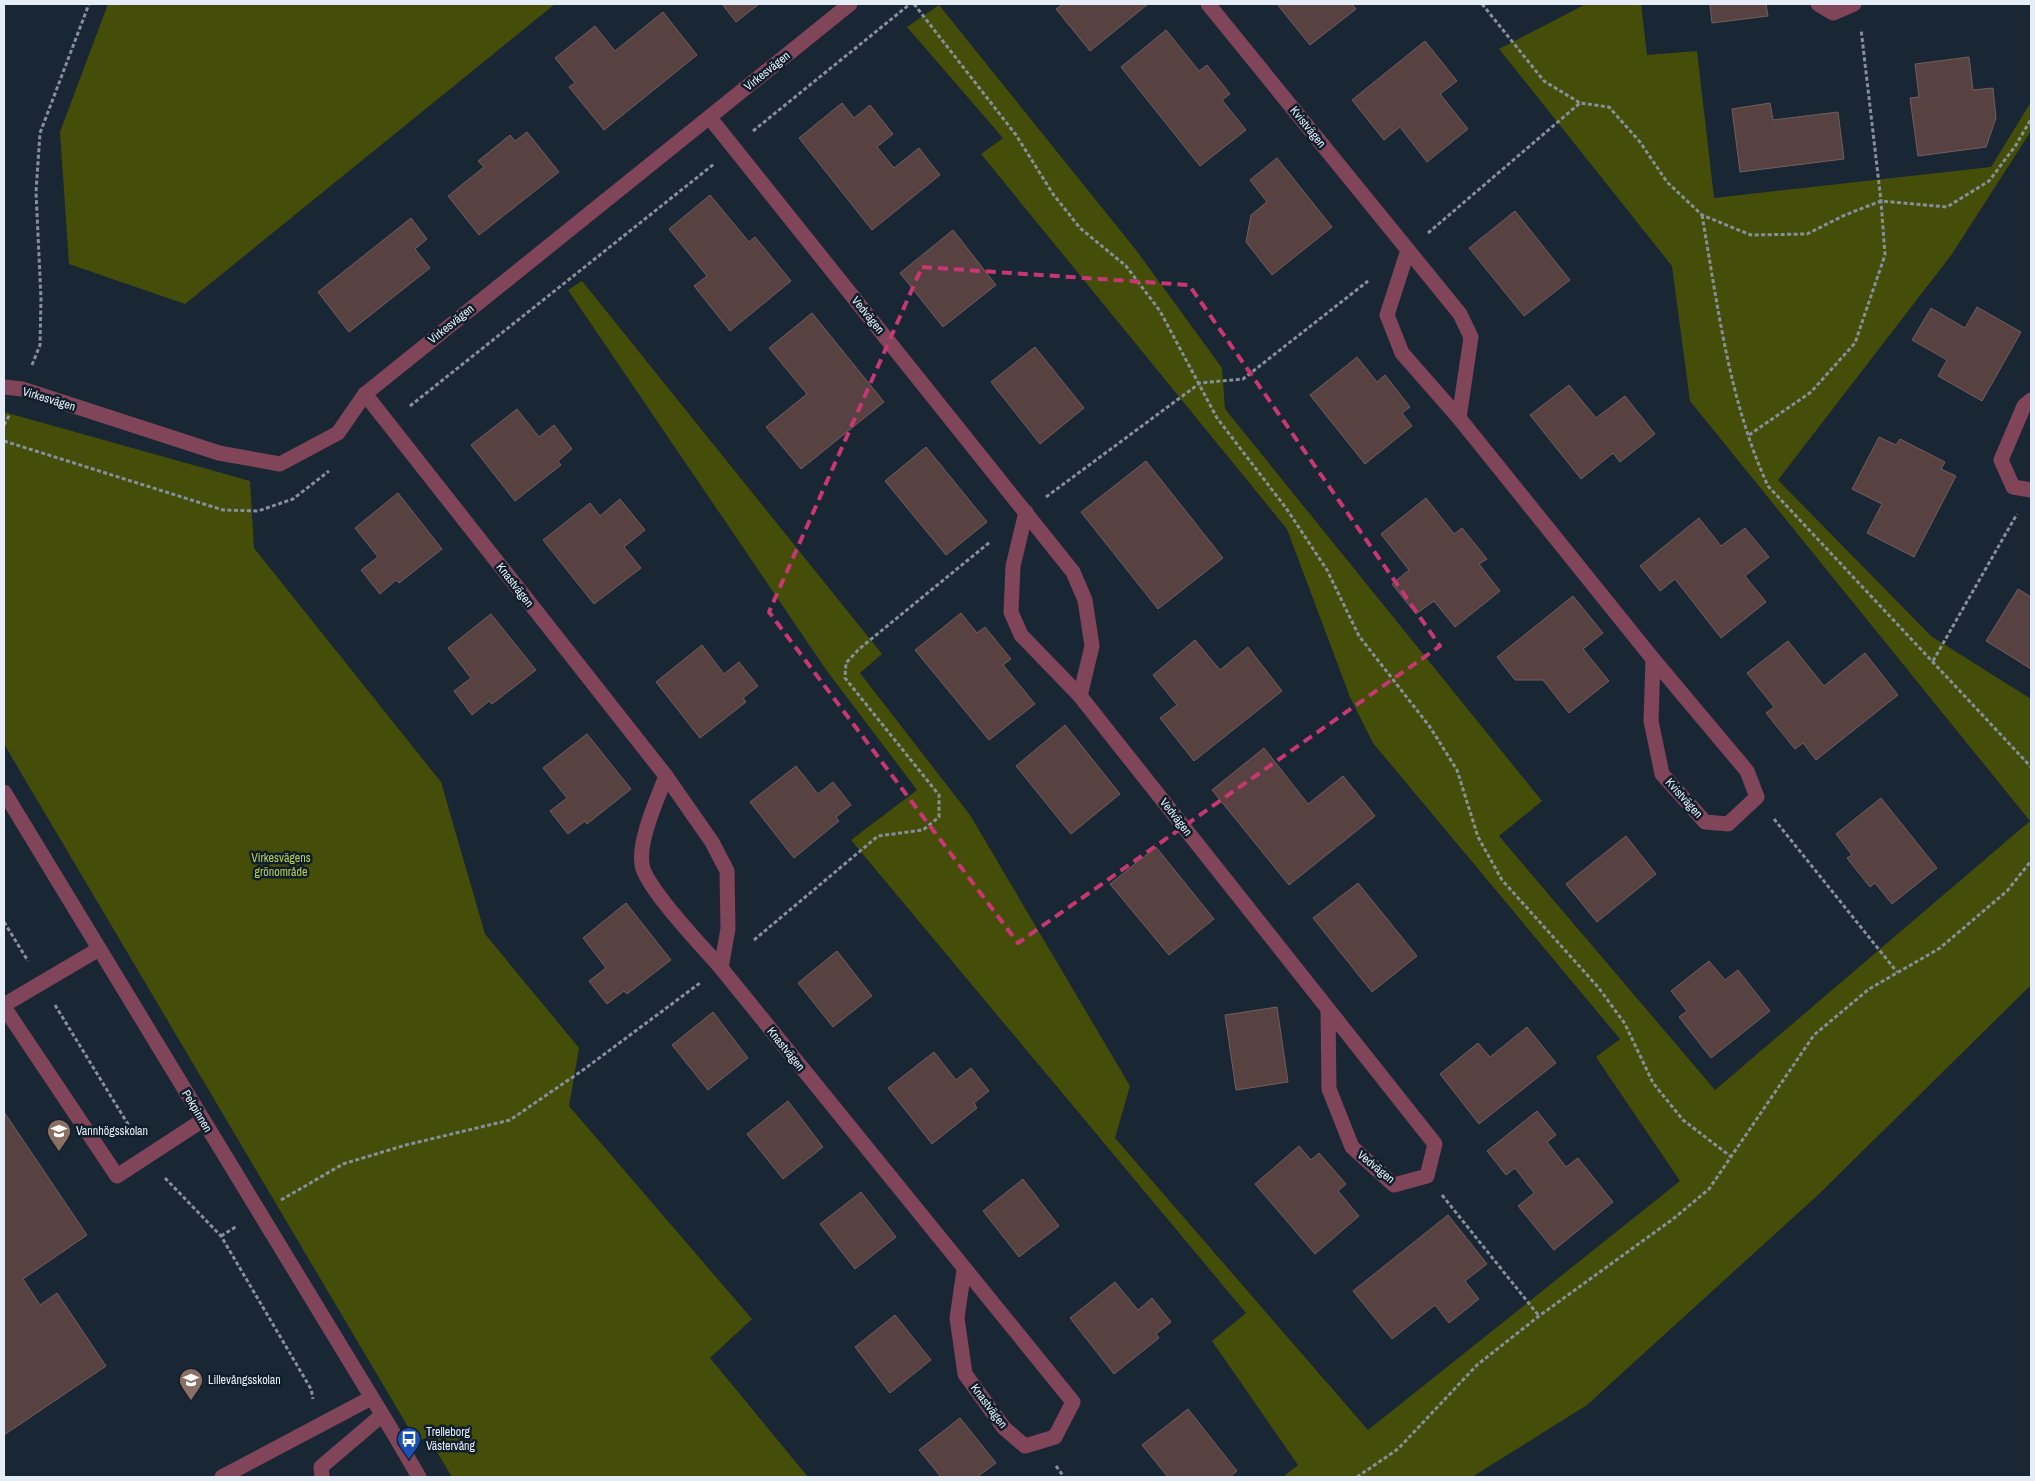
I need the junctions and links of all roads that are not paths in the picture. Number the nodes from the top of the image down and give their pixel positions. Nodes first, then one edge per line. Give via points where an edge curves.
1 (850, 4) edge
2 (1208, 4) edge
3 (1818, 4) edge
4 (1854, 4) edge
5 (710, 118) junction
6 (1408, 250) junction
7 (4, 387) edge
8 (365, 394) junction
9 (2031, 400) edge
10 (1459, 418) junction
11 (2031, 490) edge
12 (1026, 512) junction
13 (1652, 659) junction
14 (1080, 696) junction
15 (666, 776) junction
16 (4, 792) edge
17 (99, 949) junction
18 (721, 968) junction
19 (4, 1006) edge
20 (1328, 1009) junction
21 (203, 1120) junction
22 (964, 1270) junction
23 (371, 1398) junction
24 (382, 1416) junction
25 (222, 1477) edge
26 (322, 1477) edge
27 (419, 1477) edge

1 - 5 street, Virkesvägen
2 - 6 street, Kvistvägen
3 - 4 street via 1833,13
5 - 8 street, Virkesvägen
5 - 12 street, Vedvägen
6 - 10 street, Kvistvägen via 1460,314 1471,337
6 - 10 street via 1387,315 1402,353
7 - 8 street, Virkesvägen via 22,389 218,453 280,464 338,433
8 - 15 street, Knastvägen
9 - 11 street via 2024,406 2001,460 2014,487
10 - 13 street
12 - 14 street, Vedvägen via 1073,572 1085,600 1092,646
12 - 14 street, Vedvägen via 1013,566 1012,612 1021,635
13 - 13 street, Kvistvägen via 1747,771 1757,797 1728,824 1705,822 1662,774 1651,721
14 - 20 street, Vedvägen
15 - 18 street, Knastvägen via 712,842 727,871 728,930
15 - 18 street, Knastvägen via 645,832 642,865 658,894
16 - 17 street, Pekpinnen
17 - 19 street
17 - 21 street, Pekpinnen
18 - 22 street, Knastvägen
19 - 21 street via 117,1176
20 - 20 street, Vedvägen via 1435,1144 1427,1176 1394,1185 1352,1148 1330,1089
21 - 23 street, Pekpinnen
22 - 22 street, Knastvägen via 1073,1402 1056,1437 1025,1446 1004,1428 965,1374 956,1318
23 - 24 street, Pekpinnen
23 - 25 street
24 - 26 street via 321,1467
24 - 27 street, Pekpinnen

